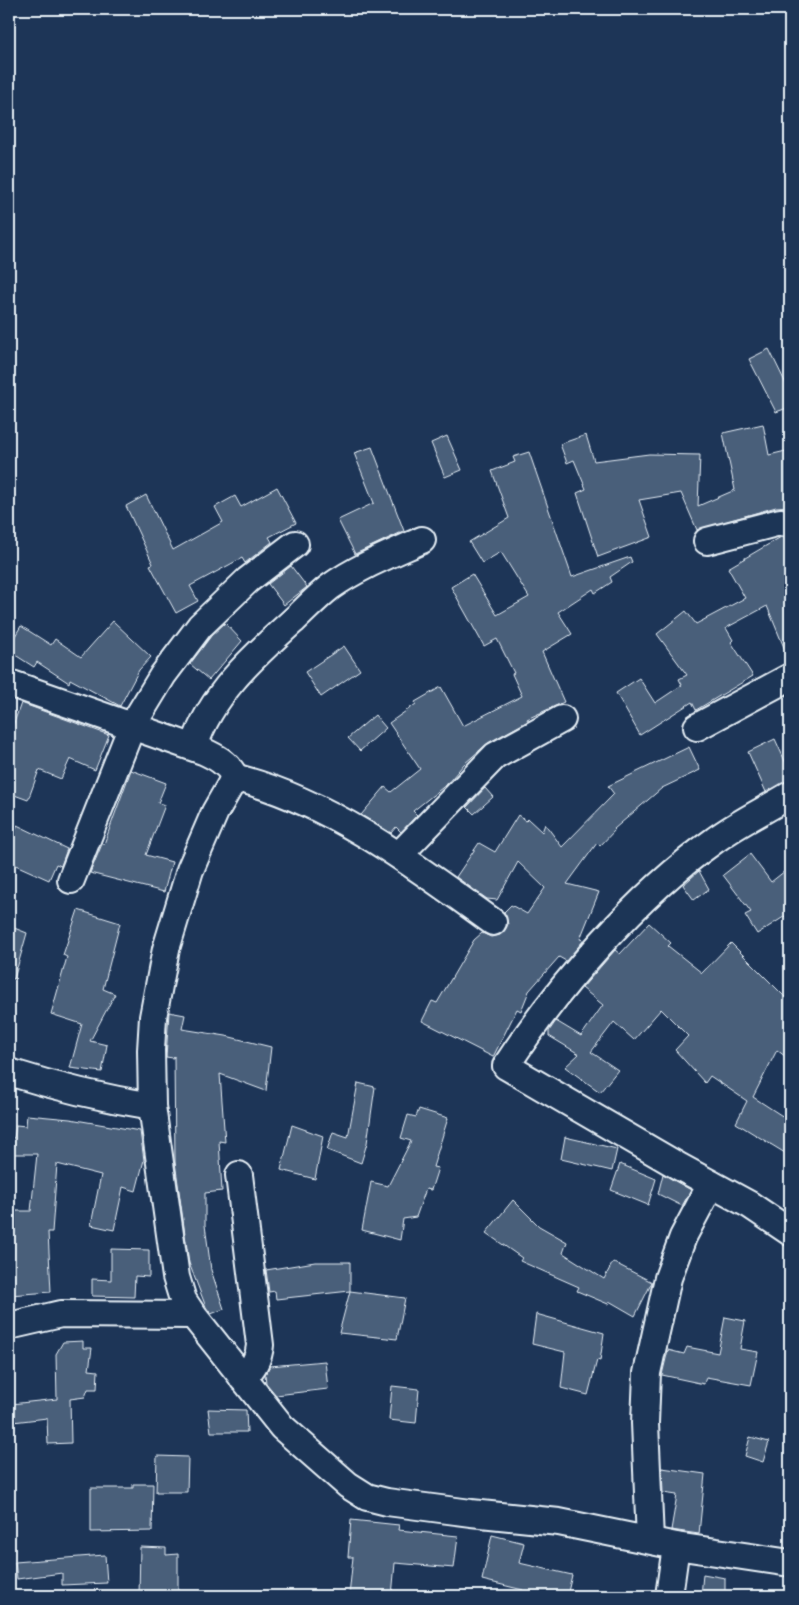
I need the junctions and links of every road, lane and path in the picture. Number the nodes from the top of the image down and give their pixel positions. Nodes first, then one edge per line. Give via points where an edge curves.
1 (790, 523) edge
2 (422, 540) dead end
3 (707, 541) dead end
4 (295, 544) dead end
5 (790, 677) edge
6 (9, 683) edge
7 (562, 719) dead end
8 (132, 726) junction
9 (698, 728) dead end
10 (194, 747) junction
11 (231, 784) junction
12 (790, 795) edge
13 (399, 855) junction
14 (70, 880) dead end
15 (493, 922) dead end
16 (9, 1072) edge
17 (152, 1106) junction
18 (240, 1175) dead end
19 (711, 1184) junction
20 (790, 1232) edge
21 (192, 1315) junction
22 (9, 1326) edge
23 (243, 1379) junction
24 (650, 1540) junction
25 (676, 1546) junction
26 (790, 1562) edge
27 (669, 1596) edge

1 - 3 street via 780,522
2 - 10 street via 345,577 308,607 256,656 216,701 204,720
4 - 8 street via 248,580 200,626 163,675
5 - 9 street
6 - 8 street
7 - 13 street via 494,756
8 - 10 street
8 - 14 street
10 - 11 street via 221,759 234,775
11 - 13 street via 241,779 307,801
11 - 17 street via 190,870 166,949 153,1017 150,1060
12 - 19 street via 715,839 674,872 594,949 506,1066
13 - 15 street
16 - 17 street via 49,1086
17 - 21 street via 176,1277
18 - 23 street via 260,1345 256,1364
19 - 20 street
19 - 24 street via 682,1237 668,1278 647,1374 645,1423
21 - 22 street via 61,1314
21 - 23 street
23 - 24 street via 299,1444 367,1497 472,1514 559,1522
24 - 25 street
25 - 26 street
25 - 27 street

